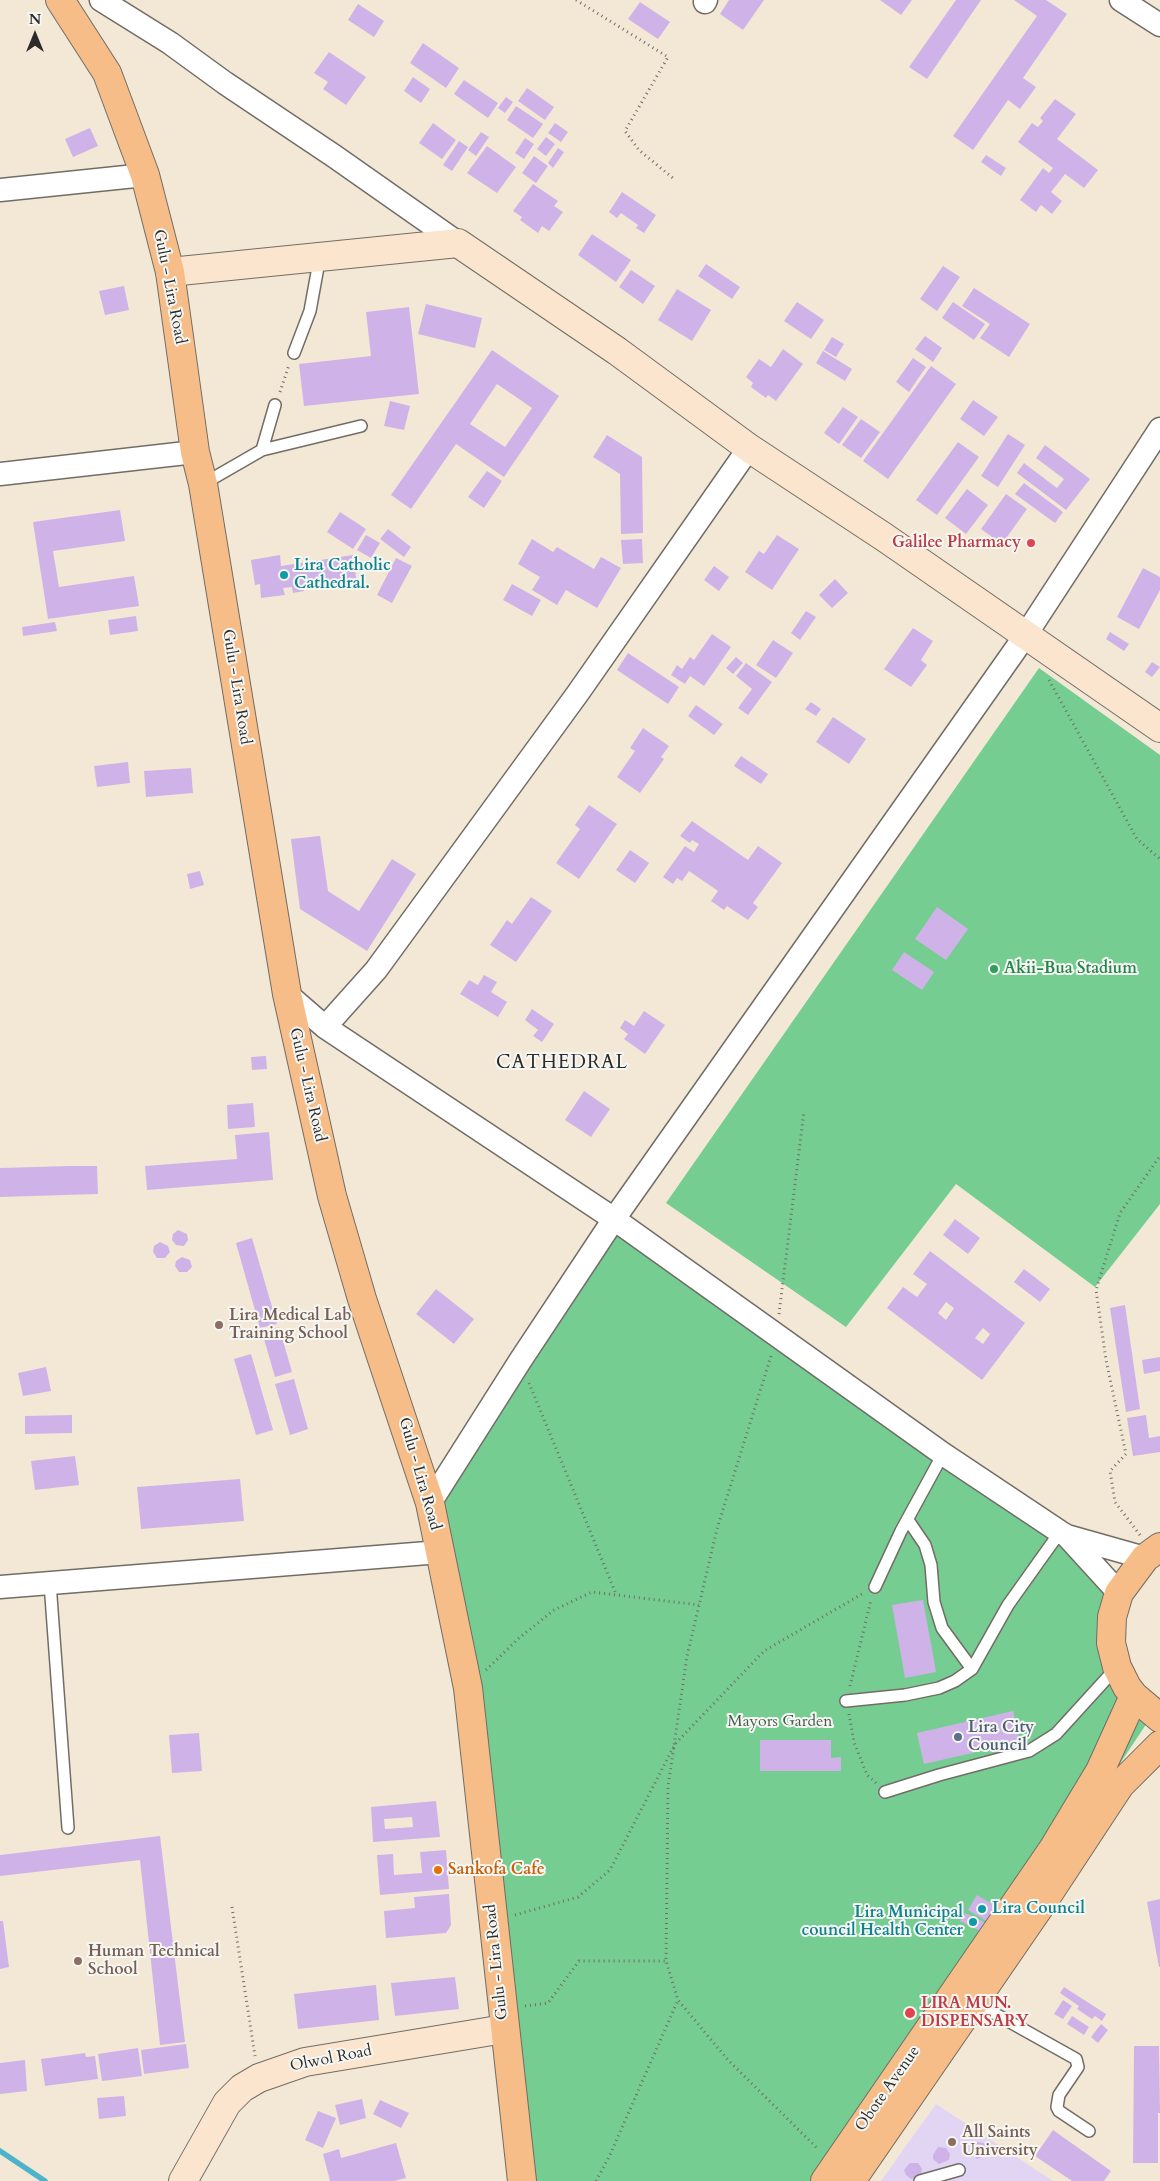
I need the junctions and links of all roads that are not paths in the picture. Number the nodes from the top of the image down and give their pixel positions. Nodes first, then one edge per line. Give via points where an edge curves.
1 (60, 0) edge
2 (100, 0) edge
3 (1121, 0) edge
4 (1160, 25) edge
5 (145, 175) junction
6 (0, 190) edge
7 (458, 243) junction
8 (320, 256) junction
9 (170, 272) junction
10 (294, 353) road end
11 (275, 404) road end
12 (361, 426) dead end
13 (1160, 429) edge
14 (749, 448) junction
15 (262, 450) junction
16 (195, 452) junction
17 (0, 474) edge
18 (203, 484) junction
19 (1025, 636) junction
20 (1160, 728) edge
21 (286, 994) junction
22 (324, 1026) junction
23 (614, 1219) junction
24 (943, 1454) junction
25 (430, 1503) junction
26 (908, 1520) junction
27 (1064, 1534) junction
28 (440, 1552) junction
29 (1153, 1552) edge
30 (50, 1583) junction
31 (0, 1587) edge
32 (874, 1587) road end
33 (1119, 1594) junction
34 (1117, 1667) junction
35 (972, 1669) junction
36 (1134, 1696) junction
37 (846, 1701) dead end
38 (1160, 1718) edge
39 (1160, 1745) edge
40 (1110, 1778) junction
41 (885, 1792) dead end
42 (68, 1828) dead end
43 (974, 2002) junction
44 (503, 2019) junction
45 (1089, 2131) dead end
46 (960, 2170) dead end
47 (837, 2176) edge
48 (183, 2181) edge
49 (522, 2181) edge
50 (920, 2181) edge

1 - 5 main road, Gulu - Lira Road via 107,73
2 - 7 street via 170,43
3 - 4 street
5 - 6 street
5 - 9 main road, Gulu - Lira Road
7 - 8 main road
7 - 14 main road via 618,351
8 - 9 main road
8 - 10 lane via 310,311
9 - 16 main road, Gulu - Lira Road
11 - 15 lane
12 - 15 lane
13 - 19 street
14 - 19 main road
14 - 22 street via 578,692 376,970
15 - 18 lane
16 - 17 street
16 - 18 main road, Gulu - Lira Road
18 - 21 main road, Gulu - Lira Road
19 - 20 main road
19 - 23 street
21 - 22 street
21 - 25 main road, Gulu - Lira Road via 332,1196 362,1300
22 - 23 street
23 - 24 street
23 - 25 street
24 - 26 lane
24 - 27 street
25 - 28 main road, Gulu - Lira Road
26 - 32 lane
26 - 35 lane via 925,1545 931,1565 934,1602 942,1628
27 - 29 street
27 - 33 street
27 - 35 lane via 1008,1605
28 - 30 street
28 - 44 main road, Gulu - Lira Road via 468,1688
29 - 33 main road
30 - 31 street
30 - 42 lane
33 - 34 main road via 1112,1617
34 - 36 main road
34 - 41 lane via 1056,1734 1037,1747
35 - 37 lane via 939,1688
36 - 38 main road
36 - 40 main road
39 - 40 main road
40 - 43 main road, Obote Avenue
40 - 47 main road, Obote Avenue via 1032,1880
43 - 45 lane via 1076,2058 1078,2067 1059,2095 1057,2107
43 - 47 main road, Obote Avenue
44 - 48 main road, Olwol Road via 305,2062 259,2078 242,2088 227,2103
44 - 49 main road, Gulu - Lira Road
46 - 50 lane

